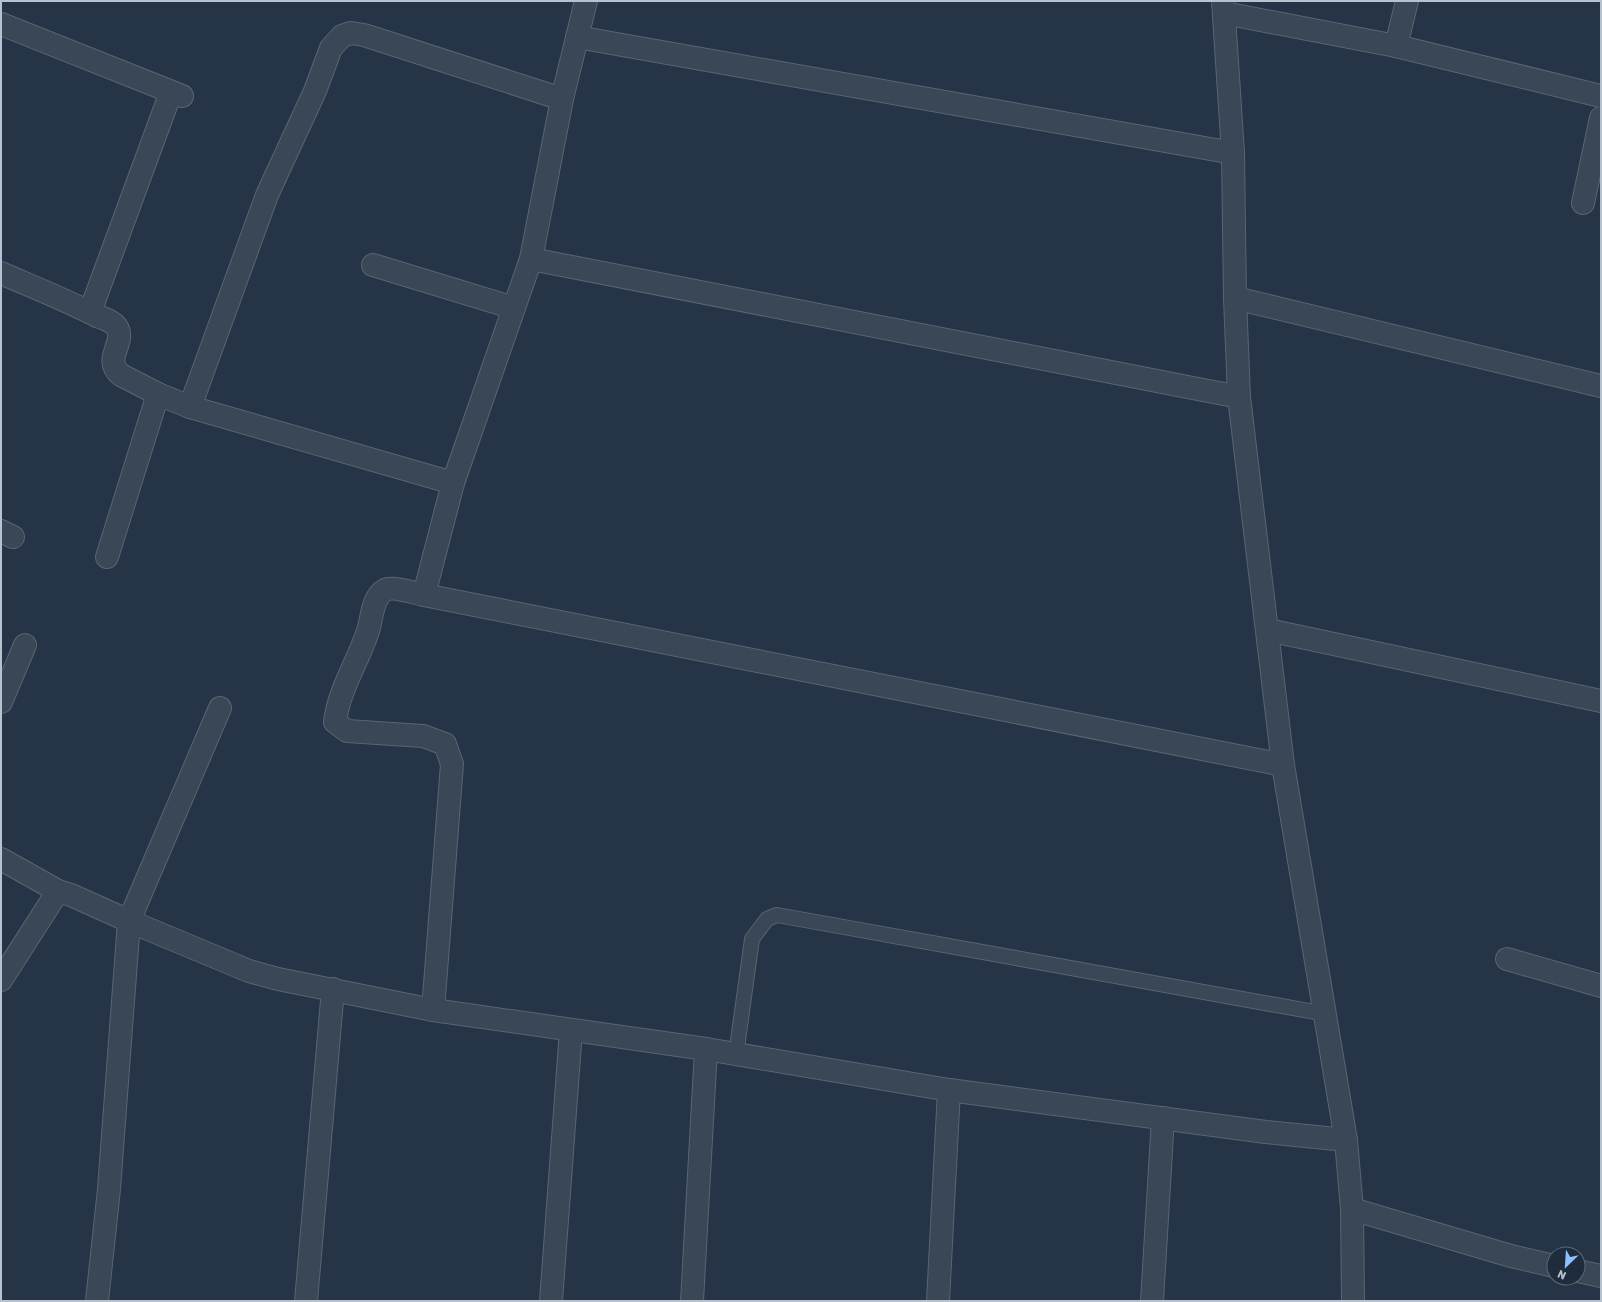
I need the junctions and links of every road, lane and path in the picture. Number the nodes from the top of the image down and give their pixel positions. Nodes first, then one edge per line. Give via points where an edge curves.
1 (586, 1) edge
2 (1407, 1) edge
3 (1224, 7) edge
4 (1, 24) edge
5 (577, 37) junction
6 (1396, 46) junction
7 (1601, 96) edge
8 (562, 99) junction
9 (1601, 118) edge
10 (1233, 153) junction
11 (1583, 203) dead end
12 (531, 259) junction
13 (373, 265) dead end
14 (1, 273) edge
15 (1235, 298) junction
16 (514, 308) junction
17 (90, 312) junction
18 (1601, 386) edge
19 (158, 394) junction
20 (1239, 397) junction
21 (190, 407) junction
22 (452, 483) junction
23 (107, 557) dead end
24 (424, 595) junction
25 (1268, 630) junction
26 (26, 645) dead end
27 (1601, 701) edge
28 (1, 702) edge
29 (220, 708) dead end
30 (1283, 765) junction
31 (1, 859) edge
32 (58, 891) junction
33 (128, 921) junction
34 (1507, 959) dead end
35 (2, 976) edge
36 (1601, 986) edge
37 (333, 989) junction
38 (433, 1010) junction
39 (1326, 1014) junction
40 (571, 1030) junction
41 (706, 1049) junction
42 (736, 1055) junction
43 (949, 1090) junction
44 (1163, 1118) junction
45 (1346, 1140) junction
46 (1352, 1209) junction
47 (1546, 1264) edge
48 (1586, 1273) edge
49 (1601, 1276) edge
50 (97, 1301) edge
51 (306, 1301) edge
52 (551, 1301) edge
53 (692, 1301) edge
54 (938, 1301) edge
55 (1152, 1301) edge
56 (1353, 1301) edge

1 - 5 street
2 - 6 street
3 - 6 street
3 - 10 street
4 - 17 street via 177,94
5 - 8 street
5 - 10 street
6 - 7 street
8 - 12 street
8 - 21 street via 364,35 351,33 342,36 331,48 315,91 267,195
9 - 11 street
10 - 15 street
12 - 16 street
12 - 20 street
13 - 16 street
14 - 17 street
15 - 18 street
15 - 20 street
16 - 22 street
17 - 19 street via 116,326 119,332 112,364 115,370
19 - 21 street
19 - 23 street
20 - 25 street
21 - 22 street
22 - 24 street
24 - 30 street
24 - 38 street via 387,588 381,592 368,632 337,706 335,722 347,730 423,736 445,744 452,764
25 - 27 street
25 - 30 street
26 - 28 street
29 - 33 street
30 - 39 street
31 - 32 street
32 - 33 street
32 - 35 street
33 - 37 street via 249,971
33 - 50 street via 109,1189
34 - 36 street
37 - 38 street
37 - 51 street
38 - 40 street
39 - 42 lane via 777,916 767,919 752,939
39 - 45 street
40 - 41 street
40 - 52 street
41 - 42 street
41 - 53 street
42 - 43 street
43 - 44 street
43 - 54 street
44 - 45 street
44 - 55 street
45 - 46 street
46 - 47 street
46 - 56 street
48 - 49 street

